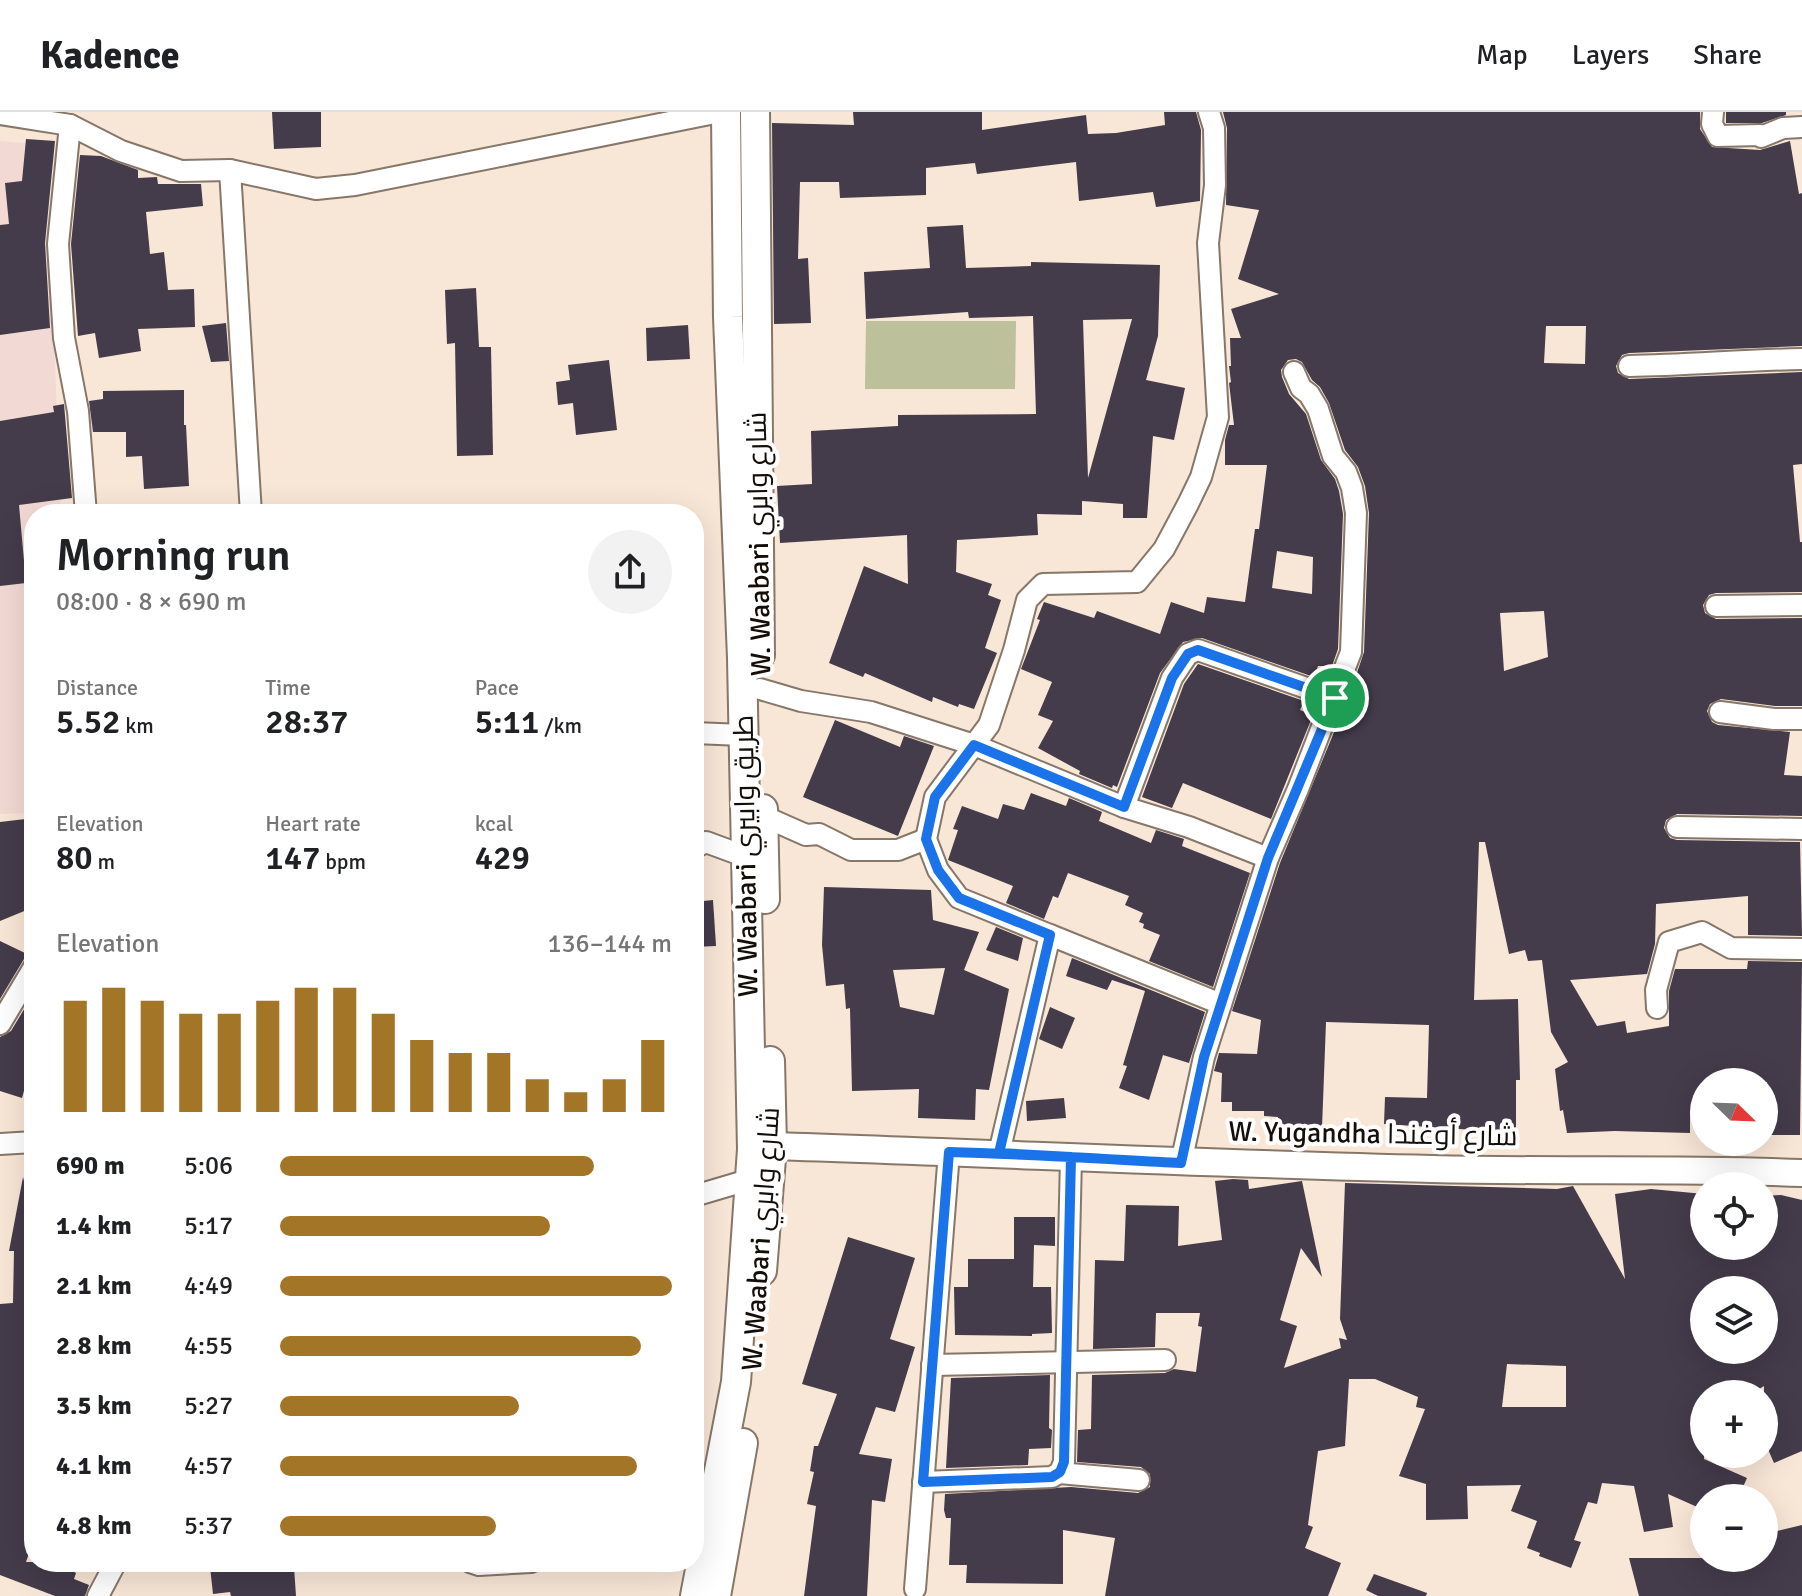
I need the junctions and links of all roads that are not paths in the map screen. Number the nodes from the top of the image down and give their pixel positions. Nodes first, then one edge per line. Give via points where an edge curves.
1 (723, 112) edge
2 (755, 112) edge
3 (1209, 112) edge
4 (1713, 112) edge
5 (0, 114) edge
6 (70, 125) junction
7 (1802, 127) edge
8 (230, 170) junction
9 (1802, 359) edge
10 (1629, 366) dead end
11 (1294, 372) dead end
12 (85, 504) edge
13 (250, 504) edge
14 (1802, 605) edge
15 (1716, 606) dead end
16 (760, 689) junction
17 (1335, 698) junction
18 (1720, 712) dead end
19 (1802, 719) edge
20 (704, 733) edge
21 (743, 735) junction
22 (974, 745) junction
23 (1124, 807) junction
24 (763, 816) junction
25 (1677, 827) dead end
26 (1802, 829) edge
27 (926, 839) junction
28 (704, 843) edge
29 (744, 856) junction
30 (1268, 858) junction
31 (1050, 935) junction
32 (1802, 949) edge
33 (24, 984) edge
34 (1221, 1004) junction
35 (1657, 1008) dead end
36 (0, 1024) edge
37 (24, 1143) edge
38 (0, 1144) edge
39 (762, 1147) junction
40 (949, 1152) junction
41 (999, 1153) junction
42 (1071, 1157) junction
43 (1181, 1163) junction
44 (1802, 1173) edge
45 (748, 1180) junction
46 (704, 1193) edge
47 (1165, 1360) dead end
48 (1066, 1363) junction
49 (932, 1365) junction
50 (1059, 1473) junction
51 (1139, 1480) dead end
52 (923, 1482) junction
53 (704, 1507) edge
54 (111, 1572) edge
55 (697, 1572) edge
56 (915, 1589) dead end
57 (98, 1596) edge
58 (695, 1596) edge
59 (716, 1596) edge

1 - 8 street via 355,185 316,189
1 - 21 main road, W. Waabari طريق وابيري
2 - 16 main road, W. Waabari شارع وابري
3 - 22 street via 1215,185 1208,243 1218,417 1201,477 1164,549 1137,582 1043,584 1027,600 989,725
4 - 7 street via 1718,136 1761,137
5 - 6 street
6 - 8 street via 121,151 181,171
6 - 12 street via 58,244
8 - 13 street
9 - 10 street
11 - 17 street via 1318,409 1333,456 1350,480 1356,513 1351,652
14 - 15 street
16 - 22 street via 871,712
16 - 24 main road, W. Waabari شارع وابري
17 - 23 street via 1198,650 1188,654 1172,678
17 - 30 street
18 - 19 street
20 - 21 street
21 - 29 main road, W. Waabari طريق وابيري
22 - 23 street
22 - 27 street via 935,797
23 - 30 street
24 - 27 street via 851,850 898,850
24 - 39 main road, W. Waabari شارع وابري
25 - 26 street
27 - 31 street via 938,870 959,898
28 - 29 street
29 - 39 main road, W. Waabari طريق وابيري
30 - 34 street
31 - 34 street
31 - 41 street
32 - 35 street via 1731,948 1702,932 1669,942 1656,990
33 - 36 street
34 - 43 street
37 - 38 street
39 - 40 street, W. Yugandha شارع أوغندا
39 - 45 main road, W. Waabari طريق وابيري
39 - 59 main road, W. Waabari شارع وابري via 750,1402
40 - 41 street, W. Yugandha شارع أوغندا
40 - 49 street
41 - 42 street, W. Yugandha شارع أوغندا
42 - 43 street, W. Yugandha شارع أوغندا
42 - 48 street
43 - 44 street, W. Yugandha شارع أوغندا
45 - 46 street
45 - 53 main road, W. Waabari طريق وابيري via 736,1382
47 - 48 street
48 - 49 street
48 - 50 street via 1064,1462
49 - 52 street
50 - 51 street
50 - 52 street
52 - 56 street
54 - 57 street
55 - 58 main road, W. Waabari طريق وابيري

